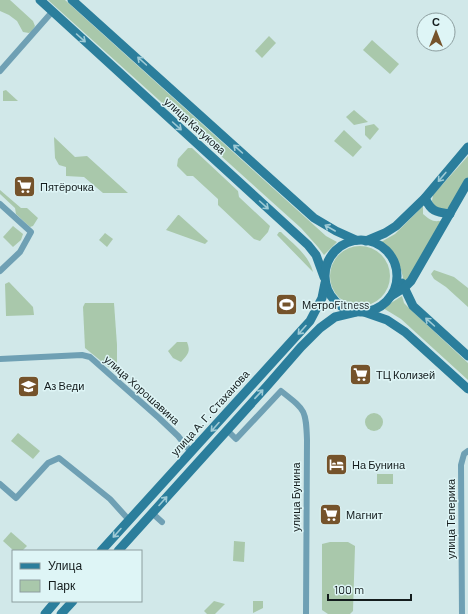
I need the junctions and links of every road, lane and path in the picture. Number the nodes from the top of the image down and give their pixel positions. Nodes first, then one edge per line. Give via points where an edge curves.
1 (40, 0) edge
2 (72, 0) edge
3 (52, 12) junction
4 (0, 71) edge
5 (468, 148) edge
6 (468, 182) edge
7 (425, 198) junction
8 (0, 204) edge
9 (450, 214) junction
10 (356, 240) junction
11 (366, 241) junction
12 (0, 271) edge
13 (396, 271) junction
14 (325, 280) junction
15 (408, 285) junction
16 (391, 296) junction
17 (360, 312) junction
18 (468, 356) edge
19 (0, 359) edge
20 (468, 389) edge
21 (227, 430) junction
22 (468, 451) edge
23 (191, 452) junction
24 (0, 484) edge
25 (152, 513) junction
26 (129, 520) junction
27 (162, 522) dead end
28 (102, 550) edge
29 (119, 550) edge
30 (55, 602) edge
31 (72, 602) edge
32 (45, 614) edge
33 (61, 614) edge
34 (306, 614) edge
35 (462, 614) edge

1 - 3 main road, улица Катукова
10 -> 2 main road, улица Катукова via 314,218
3 - 4 street
3 -> 14 main road, улица Катукова via 303,241 316,255
5 -> 7 main road
6 - 9 main road
7 - 9 main road via 433,210
7 - 11 main road via 396,226
8 - 12 street via 31,232 20,252
9 - 15 main road
10 - 11 main road
10 - 14 main road via 344,244 333,252 325,268
11 - 13 main road via 377,244 386,251 393,260
13 - 15 main road
13 - 16 main road via 395,288
14 - 17 main road via 329,294 336,302 345,309
14 -> 23 main road, улица А. Г. Стаханова via 322,298 310,321
15 - 16 main road
18 -> 15 main road via 414,306
16 - 17 main road via 375,309
17 - 20 main road via 387,320 405,332
21 -> 17 main road via 320,328 335,317
19 - 23 street, улица Хорошавина via 82,355 90,357 164,422
25 -> 21 main road
21 - 34 street, улица Бунина via 236,439 281,391 303,409 306,418
22 - 35 street, улица Теперика via 464,454 461,465
23 - 26 main road, улица А. Г. Стаханова
24 - 26 street via 16,498 48,463 59,458 110,499
25 - 27 street
25 - 29 main road
26 -> 28 main road, улица А. Г. Стаханова
30 - 32 main road
31 - 33 main road

